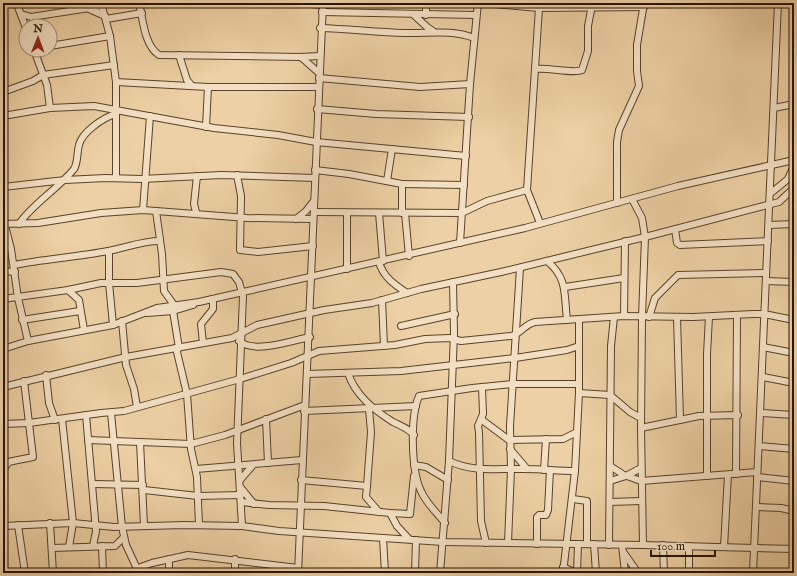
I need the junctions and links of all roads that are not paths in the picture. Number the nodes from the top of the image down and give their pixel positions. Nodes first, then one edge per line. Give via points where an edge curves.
1 (14, 3) edge
2 (139, 3) edge
3 (303, 3) edge
4 (426, 3) edge
5 (478, 3) edge
6 (482, 3) edge
7 (778, 3) edge
8 (102, 5) edge
9 (592, 5) edge
10 (644, 5) edge
11 (322, 7) edge
12 (539, 8) junction
13 (89, 9) junction
14 (142, 13) junction
15 (21, 14) junction
16 (414, 15) junction
17 (426, 15) junction
18 (476, 15) junction
19 (106, 17) junction
20 (22, 18) edge
21 (320, 28) junction
22 (435, 32) junction
23 (110, 36) junction
24 (474, 38) junction
25 (58, 45) edge
26 (179, 55) junction
27 (320, 56) junction
28 (301, 57) junction
29 (37, 58) edge
30 (114, 65) junction
31 (535, 69) junction
32 (43, 75) junction
33 (319, 75) junction
34 (116, 82) junction
35 (470, 84) junction
36 (192, 86) junction
37 (208, 87) junction
38 (318, 88) junction
39 (3, 92) edge
40 (794, 104) edge
41 (50, 108) junction
42 (774, 108) junction
43 (317, 109) junction
44 (116, 112) junction
45 (3, 116) edge
46 (150, 116) junction
47 (469, 117) junction
48 (206, 127) junction
49 (316, 142) junction
50 (392, 149) junction
51 (466, 156) junction
52 (794, 160) edge
53 (772, 165) junction
54 (794, 166) edge
55 (315, 170) junction
56 (793, 173) edge
57 (237, 175) junction
58 (197, 176) junction
59 (116, 178) junction
60 (147, 178) junction
61 (315, 178) junction
62 (65, 180) junction
63 (387, 181) junction
64 (402, 184) junction
65 (464, 185) junction
66 (3, 187) edge
67 (794, 188) edge
68 (527, 190) junction
69 (771, 193) junction
70 (632, 199) junction
71 (314, 201) junction
72 (617, 203) junction
73 (770, 204) junction
74 (143, 210) junction
75 (156, 211) junction
76 (196, 212) junction
77 (379, 213) junction
78 (462, 213) junction
79 (347, 214) junction
80 (404, 214) junction
81 (239, 216) junction
82 (313, 216) junction
83 (296, 219) junction
84 (4, 222) edge
85 (540, 223) junction
86 (19, 224) junction
87 (794, 224) edge
88 (769, 225) junction
89 (675, 229) junction
90 (646, 237) junction
91 (159, 241) junction
92 (625, 241) junction
93 (768, 241) junction
94 (460, 243) junction
95 (313, 246) junction
96 (3, 249) edge
97 (11, 249) junction
98 (109, 251) junction
99 (409, 256) junction
100 (547, 261) junction
101 (381, 262) junction
102 (14, 268) junction
103 (520, 268) junction
104 (347, 269) junction
105 (3, 271) edge
106 (766, 274) junction
107 (312, 276) junction
108 (624, 278) junction
109 (164, 281) junction
110 (766, 281) junction
111 (453, 282) junction
112 (794, 282) edge
113 (109, 283) junction
114 (565, 287) junction
115 (68, 290) junction
116 (243, 291) junction
117 (407, 293) junction
118 (18, 298) junction
119 (213, 299) junction
120 (3, 300) edge
121 (382, 300) junction
122 (174, 308) junction
123 (80, 311) junction
124 (310, 313) junction
125 (455, 314) junction
126 (764, 314) junction
127 (738, 315) junction
128 (624, 316) junction
129 (614, 317) junction
130 (645, 317) junction
131 (677, 317) junction
132 (709, 317) junction
133 (579, 319) junction
134 (22, 320) junction
135 (568, 320) junction
136 (794, 320) edge
137 (122, 321) junction
138 (113, 325) junction
139 (401, 326) dead end
140 (84, 330) junction
141 (240, 332) junction
142 (516, 334) junction
143 (310, 337) junction
144 (232, 338) junction
145 (454, 339) junction
146 (28, 341) junction
147 (240, 342) junction
148 (203, 343) junction
149 (384, 346) junction
150 (579, 346) junction
151 (763, 347) junction
152 (178, 348) junction
153 (3, 349) edge
154 (794, 353) edge
155 (308, 354) junction
156 (126, 357) junction
157 (515, 358) junction
158 (452, 365) junction
159 (348, 373) junction
160 (307, 374) junction
161 (46, 376) junction
162 (763, 377) junction
163 (240, 379) junction
164 (24, 381) junction
165 (794, 383) edge
166 (513, 384) junction
167 (579, 384) junction
168 (5, 385) edge
169 (482, 387) junction
170 (452, 391) junction
171 (579, 393) junction
172 (187, 394) junction
173 (610, 395) junction
174 (416, 406) junction
175 (137, 407) junction
176 (404, 407) junction
177 (304, 408) junction
178 (372, 408) junction
179 (111, 412) junction
180 (761, 413) junction
181 (415, 415) junction
182 (708, 415) junction
183 (738, 415) junction
184 (794, 415) edge
185 (86, 416) junction
186 (641, 418) junction
187 (59, 419) junction
188 (266, 419) junction
189 (482, 420) junction
190 (680, 420) junction
191 (29, 423) junction
192 (3, 424) edge
193 (641, 428) junction
194 (238, 429) junction
195 (577, 432) junction
196 (414, 435) junction
197 (546, 439) junction
198 (88, 440) junction
199 (113, 440) junction
200 (509, 440) junction
201 (140, 442) junction
202 (191, 444) junction
203 (759, 446) junction
204 (510, 449) junction
205 (794, 449) edge
206 (302, 460) junction
207 (449, 461) junction
208 (6, 463) edge
209 (268, 463) junction
210 (238, 465) junction
211 (253, 465) junction
212 (414, 465) junction
213 (610, 466) junction
214 (641, 468) junction
215 (196, 469) junction
216 (510, 469) junction
217 (527, 469) junction
218 (3, 470) edge
219 (480, 470) junction
220 (547, 470) junction
221 (575, 471) junction
222 (414, 474) junction
223 (736, 474) junction
224 (757, 474) junction
225 (728, 475) junction
226 (626, 476) junction
227 (708, 476) junction
228 (240, 480) junction
229 (301, 480) junction
230 (448, 480) junction
231 (610, 481) junction
232 (640, 481) junction
233 (794, 481) edge
234 (93, 484) junction
235 (118, 484) junction
236 (367, 486) junction
237 (143, 487) junction
238 (240, 488) junction
239 (241, 495) junction
240 (198, 496) junction
241 (573, 499) junction
242 (641, 501) junction
243 (241, 502) junction
244 (610, 502) junction
245 (254, 504) junction
246 (300, 505) junction
247 (756, 507) junction
248 (794, 511) edge
249 (379, 512) junction
250 (390, 513) junction
251 (50, 523) junction
252 (73, 523) junction
253 (445, 523) junction
254 (94, 524) junction
255 (199, 525) junction
256 (3, 526) edge
257 (18, 526) junction
258 (144, 526) junction
259 (242, 526) junction
260 (122, 527) junction
261 (300, 532) junction
262 (124, 537) junction
263 (384, 538) junction
264 (413, 539) junction
265 (443, 542) junction
266 (486, 543) junction
267 (508, 543) junction
268 (537, 544) junction
269 (567, 544) junction
270 (578, 544) junction
271 (587, 544) junction
272 (594, 544) junction
273 (609, 545) junction
274 (643, 545) junction
275 (663, 545) junction
276 (93, 546) junction
277 (102, 546) junction
278 (689, 546) junction
279 (69, 547) junction
280 (622, 547) junction
281 (724, 547) junction
282 (52, 548) junction
283 (755, 548) junction
284 (794, 549) edge
285 (169, 559) junction
286 (235, 559) junction
287 (298, 570) edge
288 (563, 570) edge
289 (138, 571) edge
290 (25, 573) edge
291 (53, 573) edge
292 (103, 573) edge
293 (169, 573) edge
294 (235, 573) edge
295 (385, 573) edge
296 (415, 573) edge
297 (440, 573) edge
298 (577, 573) edge
299 (596, 573) edge
300 (625, 573) edge
301 (638, 573) edge
302 (664, 573) edge
303 (689, 573) edge
304 (753, 573) edge

1 - 15 street
2 - 14 street
3 - 11 street
4 - 17 street
5 - 18 street
6 - 12 street
7 - 42 street
8 - 13 street
8 - 19 street
9 - 10 street
9 - 12 street
9 - 31 street via 588,26 588,52 582,70
10 - 72 street via 637,45 639,86 619,130 617,142
11 - 16 street
11 - 21 street
12 - 31 street
13 - 15 street via 31,17
13 - 19 street
14 - 19 street
14 - 26 street via 148,38 157,54
15 - 20 street
16 - 17 street
16 - 22 street
17 - 18 street
18 - 24 street
19 - 23 street
21 - 22 street
21 - 27 street
22 - 24 street via 455,33
23 - 25 street
23 - 30 street
24 - 35 street
26 - 28 street
26 - 36 street via 187,80
27 - 28 street
27 - 33 street
28 - 33 street
29 - 32 street
30 - 32 street
30 - 34 street
31 - 68 street
32 - 39 street
32 - 41 street
33 - 35 street via 420,87
33 - 38 street
34 - 36 street
34 - 44 street
35 - 47 street
36 - 37 street
37 - 38 street
37 - 48 street
38 - 43 street
40 - 42 street
41 - 44 street via 84,105
41 - 45 street
42 - 53 street
43 - 47 street
43 - 49 street
44 - 46 street
44 - 59 street
44 - 62 street via 101,120 82,138 75,167
46 - 48 street
46 - 60 street
47 - 51 street
48 - 49 street
49 - 50 street
49 - 55 street
50 - 51 street
50 - 63 street
51 - 65 street
52 - 53 street
53 - 69 street
53 - 70 street
54 - 56 street
55 - 61 street
55 - 63 street
56 - 69 street
57 - 58 street
57 - 61 street
57 - 81 street via 241,191
58 - 60 street
58 - 76 street via 194,204
59 - 60 street
59 - 62 street
60 - 74 street
61 - 71 street
62 - 66 street
62 - 86 street
63 - 64 street
64 - 65 street
64 - 80 street
65 - 78 street
67 - 73 street via 782,201
68 - 78 street via 487,201
68 - 85 street
69 - 73 street
70 - 72 street
70 - 90 street via 642,218
71 - 82 street
71 - 83 street via 306,212
72 - 85 street
73 - 88 street
73 - 89 street
74 - 75 street
74 - 86 street
75 - 76 street
75 - 91 street
76 - 81 street
77 - 79 street
77 - 80 street
77 - 101 street
78 - 80 street
78 - 94 street
79 - 82 street
79 - 104 street
80 - 99 street
81 - 83 street
81 - 95 street via 239,248 242,252
82 - 83 street
82 - 95 street
84 - 86 street
84 - 97 street
85 - 94 street
87 - 88 street
88 - 93 street
89 - 90 street
89 - 93 street via 680,245
90 - 92 street
90 - 130 street
91 - 98 street via 136,243
91 - 109 street
92 - 100 street
92 - 108 street
93 - 106 street
94 - 99 street
95 - 107 street
96 - 97 street
97 - 102 street
98 - 102 street via 47,259
98 - 113 street
99 - 101 street
100 - 103 street
100 - 114 street via 555,267
101 - 104 street
101 - 117 street via 381,270 387,278
102 - 105 street
102 - 118 street
103 - 111 street
103 - 142 street
104 - 107 street
106 - 110 street
106 - 130 street via 678,275 655,298
107 - 116 street
107 - 124 street
108 - 114 street
108 - 128 street
109 - 113 street
109 - 116 street via 226,272 235,276
109 - 122 street via 164,291
110 - 112 street
110 - 126 street
111 - 117 street
111 - 125 street
113 - 115 street
113 - 138 street
114 - 135 street
115 - 118 street
115 - 123 street via 78,298
116 - 119 street
116 - 141 street
117 - 121 street
118 - 120 street
118 - 134 street
119 - 122 street
119 - 148 street via 212,311 201,324
121 - 124 street
121 - 149 street
122 - 137 street via 143,313
122 - 152 street
123 - 134 street
123 - 140 street
124 - 141 street via 257,325
124 - 143 street
125 - 139 street
125 - 145 street
126 - 127 street
126 - 136 street
126 - 151 street
127 - 132 street
127 - 183 street
128 - 129 street
128 - 130 street
129 - 133 street
129 - 173 street
130 - 131 street
130 - 186 street
131 - 132 street
131 - 190 street
132 - 182 street
133 - 135 street
133 - 150 street
134 - 146 street
135 - 142 street via 529,323
137 - 138 street
137 - 156 street
138 - 140 street
140 - 146 street
141 - 144 street
141 - 147 street
142 - 145 street via 461,341
142 - 157 street
143 - 147 street via 261,347 248,347
143 - 155 street
144 - 147 street
144 - 148 street
145 - 149 street via 425,339
145 - 158 street
146 - 153 street
147 - 163 street
148 - 152 street
149 - 155 street
150 - 157 street
150 - 167 street
151 - 154 street
151 - 162 street
152 - 156 street
152 - 172 street
155 - 160 street
155 - 163 street via 291,363
156 - 161 street
156 - 175 street
157 - 158 street
157 - 166 street
158 - 159 street via 401,371
158 - 170 street
159 - 160 street
159 - 178 street via 356,392
160 - 177 street
161 - 164 street
161 - 187 street via 49,403
162 - 165 street
162 - 180 street
163 - 172 street
163 - 194 street
164 - 168 street
164 - 191 street
166 - 167 street
166 - 169 street
166 - 200 street
167 - 171 street
169 - 170 street
169 - 189 street
170 - 174 street via 420,395
170 - 207 street
171 - 173 street
171 - 195 street
172 - 175 street
172 - 202 street
173 - 186 street
173 - 213 street
174 - 176 street
174 - 181 street
175 - 179 street
176 - 178 street
176 - 181 street
177 - 178 street
177 - 188 street
177 - 206 street
178 - 196 street via 409,429
178 - 236 street
179 - 185 street
179 - 199 street
180 - 184 street
180 - 203 street
181 - 196 street
182 - 183 street
182 - 190 street
182 - 227 street
183 - 223 street
185 - 187 street
185 - 198 street
186 - 193 street
187 - 191 street
187 - 252 street
188 - 194 street
188 - 209 street
189 - 200 street
189 - 219 street via 478,426
190 - 193 street
191 - 192 street
191 - 208 street via 33,458
193 - 214 street
194 - 202 street
194 - 210 street
195 - 197 street via 563,439
195 - 221 street
196 - 212 street
197 - 200 street
197 - 220 street
198 - 199 street
198 - 234 street
199 - 201 street
199 - 235 street
200 - 204 street
201 - 202 street
201 - 237 street
202 - 215 street
203 - 205 street
203 - 224 street
204 - 216 street
204 - 217 street
206 - 209 street
206 - 229 street
207 - 219 street
207 - 230 street
208 - 218 street
209 - 211 street
210 - 211 street
210 - 215 street
210 - 228 street
211 - 228 street
212 - 222 street
212 - 230 street via 426,467
213 - 226 street
213 - 231 street
214 - 226 street
214 - 232 street
215 - 240 street
216 - 217 street
216 - 219 street
216 - 267 street
217 - 220 street
219 - 266 street via 481,521
220 - 221 street
220 - 268 street via 548,510 546,515 537,517
221 - 241 street
222 - 250 street via 410,514
222 - 253 street via 425,499
223 - 224 street
223 - 225 street
224 - 233 street
224 - 247 street
225 - 227 street
225 - 281 street
226 - 231 street
226 - 232 street
227 - 232 street
228 - 238 street
229 - 236 street
229 - 246 street
230 - 253 street
231 - 244 street
232 - 242 street
234 - 235 street
234 - 254 street
235 - 237 street
235 - 260 street
236 - 249 street via 366,497
237 - 240 street
237 - 258 street
238 - 239 street
238 - 245 street
239 - 240 street
239 - 243 street
240 - 255 street
241 - 269 street
241 - 271 street via 587,501
242 - 244 street
242 - 274 street
243 - 245 street
243 - 259 street
244 - 273 street
245 - 246 street
246 - 249 street
246 - 261 street
247 - 248 street
247 - 283 street
249 - 250 street
250 - 264 street via 397,526
251 - 252 street
251 - 257 street
251 - 282 street
252 - 254 street
252 - 279 street
253 - 265 street
254 - 260 street
254 - 276 street via 96,531
255 - 258 street
255 - 259 street
256 - 257 street
257 - 290 street
258 - 260 street
259 - 261 street
260 - 262 street
261 - 263 street
261 - 287 street
262 - 277 street via 115,546
262 - 289 street
263 - 264 street
263 - 295 street
264 - 265 street
264 - 296 street
265 - 266 street
265 - 297 street
266 - 267 street
267 - 268 street
268 - 269 street
269 - 270 street
269 - 288 street
270 - 271 street
270 - 298 street
271 - 272 street
272 - 273 street
272 - 299 street
273 - 280 street
274 - 275 street
274 - 280 street
275 - 278 street
275 - 302 street
276 - 277 street
276 - 279 street
277 - 292 street
278 - 281 street
278 - 303 street
279 - 282 street
280 - 300 street
280 - 301 street
281 - 283 street
282 - 291 street
283 - 284 street
283 - 304 street
285 - 286 street via 188,555
285 - 289 street
285 - 293 street
286 - 287 street
286 - 294 street
288 - 298 street

